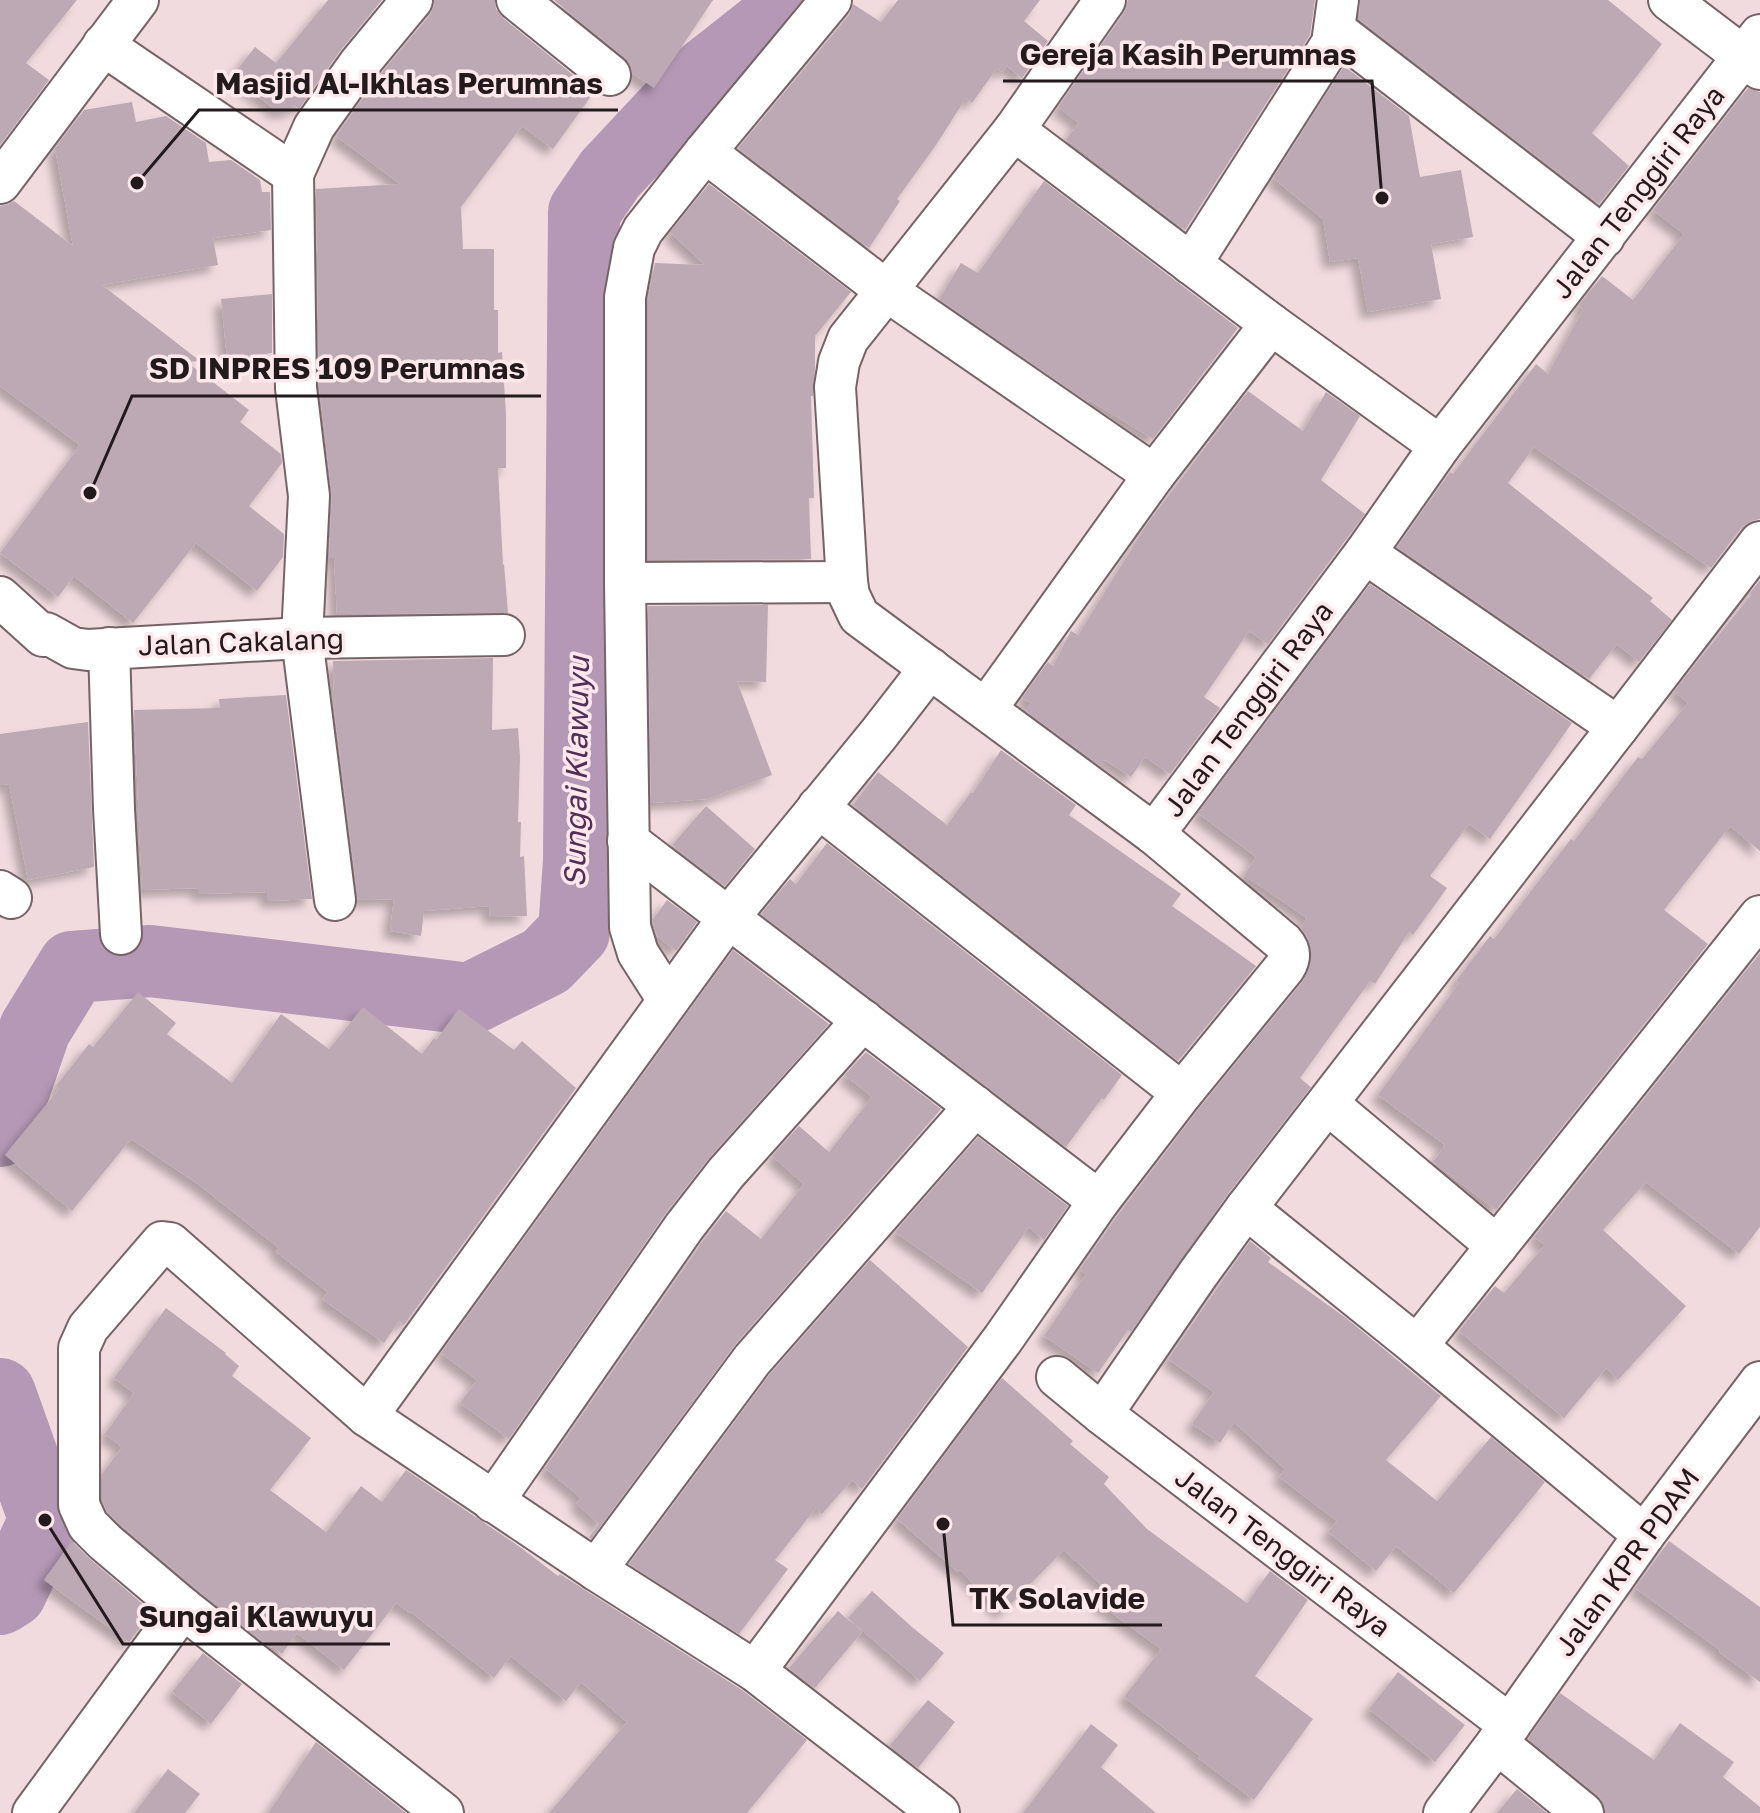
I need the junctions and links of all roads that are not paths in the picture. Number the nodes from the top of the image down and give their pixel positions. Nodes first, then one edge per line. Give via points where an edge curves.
1 (138, 0) edge
2 (412, 0) edge
3 (517, 0) edge
4 (831, 0) edge
5 (1105, 0) edge
6 (1669, 0) edge
7 (1336, 15) edge
8 (103, 45) junction
9 (1754, 53) edge
10 (610, 75) dead end
11 (1014, 130) junction
12 (705, 152) junction
13 (293, 174) junction
14 (0, 183) edge
15 (1604, 237) junction
16 (1191, 264) junction
17 (887, 291) junction
18 (1271, 324) junction
19 (1440, 446) junction
20 (1154, 475) junction
21 (1760, 542) edge
22 (1365, 553) junction
23 (847, 582) junction
24 (625, 583) junction
25 (0, 597) edge
26 (504, 635) dead end
27 (302, 638) junction
28 (109, 648) junction
29 (930, 668) junction
30 (986, 709) junction
31 (1618, 727) junction
32 (818, 807) junction
33 (1154, 834) junction
34 (628, 841) junction
35 (335, 900) dead end
36 (729, 917) junction
37 (1760, 917) edge
38 (121, 934) dead end
39 (668, 1000) junction
40 (863, 1020) junction
41 (1182, 1093) junction
42 (1328, 1104) junction
43 (975, 1106) junction
44 (1099, 1201) junction
45 (1246, 1208) junction
46 (1497, 1246) junction
47 (1417, 1346) junction
48 (1057, 1377) dead end
49 (1760, 1382) edge
50 (1102, 1414) junction
51 (367, 1416) junction
52 (493, 1502) junction
53 (1644, 1535) junction
54 (596, 1570) junction
55 (183, 1608) junction
56 (755, 1671) junction
57 (1503, 1734) junction
58 (33, 1813) edge
59 (443, 1813) edge
60 (939, 1813) edge
61 (1444, 1813) edge
62 (1583, 1813) edge

1 - 8 street
2 - 13 street via 314,127
3 - 10 street
4 - 12 street
5 - 11 street
6 - 9 street
7 - 15 street
7 - 16 street via 1332,43
8 - 13 street
8 - 14 street
9 - 15 street, Jalan Tenggiri Raya
11 - 16 street
11 - 17 street
12 - 17 street
12 - 24 street via 643,230 629,271
13 - 27 street via 296,388 309,496
15 - 19 street, Jalan Tenggiri Raya
16 - 18 street
17 - 20 street
17 - 23 street via 848,339 835,387
18 - 19 street
18 - 20 street
19 - 22 street, Jalan Tenggiri Raya
20 - 30 street
21 - 31 street
22 - 31 street
22 - 33 street, Jalan Tenggiri Raya
23 - 24 street
23 - 29 street via 859,616
24 - 34 street
25 - 28 street, Jalan Cakalang via 43,636 73,648
26 - 27 street, Jalan Cakalang
27 - 28 street, Jalan Cakalang
27 - 35 street
28 - 38 street
29 - 30 street
29 - 32 street
30 - 33 street
31 - 42 street
32 - 36 street
32 - 41 street
33 - 41 street, Jalan Tenggiri Raya via 1283,942 1290,954 1285,967
34 - 36 street
34 - 39 street via 633,941
36 - 39 street
36 - 40 street
37 - 46 street
39 - 51 street
40 - 43 street
40 - 52 street via 684,1227
41 - 44 street, Jalan Tenggiri Raya
42 - 45 street
42 - 46 street
43 - 44 street
43 - 54 street via 752,1360
44 - 56 street, Jalan Tenggiri Raya via 1003,1339
45 - 47 street
45 - 50 street
46 - 47 street
47 - 53 street
48 - 50 street, Jalan Tenggiri Raya
49 - 53 street, Jalan KPR PDAM
50 - 57 street, Jalan Tenggiri Raya
51 - 52 street
51 - 55 street via 170,1243 160,1243 88,1328 79,1348 79,1505 95,1533
52 - 54 street
53 - 57 street, Jalan KPR PDAM
54 - 56 street
55 - 58 street
55 - 59 street
56 - 60 street
57 - 61 street, Jalan KPR PDAM
57 - 62 street, Jalan Tenggiri Raya

